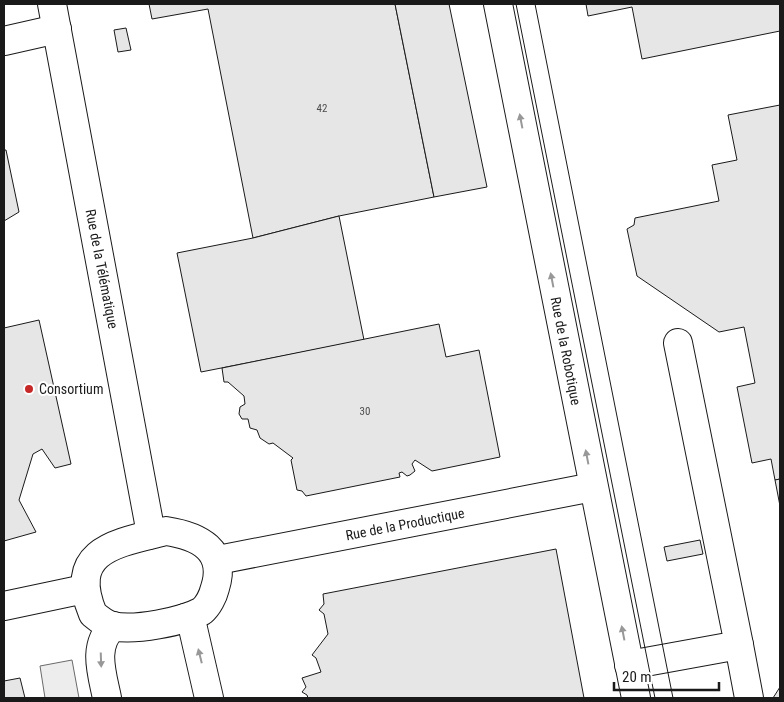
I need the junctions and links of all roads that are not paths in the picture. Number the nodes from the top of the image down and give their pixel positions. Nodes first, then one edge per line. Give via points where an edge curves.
1 (498, 4) edge
2 (55, 16) edge
3 (4, 41) edge
4 (678, 343) dead end
5 (593, 487) junction
6 (148, 535) junction
7 (218, 560) junction
8 (86, 592) junction
9 (4, 606) edge
10 (185, 618) junction
11 (113, 626) junction
12 (739, 645) junction
13 (629, 665) junction
14 (107, 698) edge
15 (209, 698) edge
16 (636, 698) edge
17 (749, 698) edge

5 -> 1 street, Rue de la Robotique
2 - 3 street
2 - 6 street, Rue de la Télématique via 149,524
4 - 12 street
5 - 7 street, Rue de la Productique
13 -> 5 street, Rue de la Robotique
6 - 7 street via 166,531 188,534 206,546
6 - 8 street via 105,548 90,566
7 - 10 street via 219,578 213,596 203,610
8 - 9 street via 76,591
8 - 11 street via 93,614
10 - 11 street via 154,625
15 -> 10 street via 192,624
11 -> 14 street via 103,635 100,659
12 - 13 street
12 - 17 street
13 - 16 street, Rue de la Robotique

